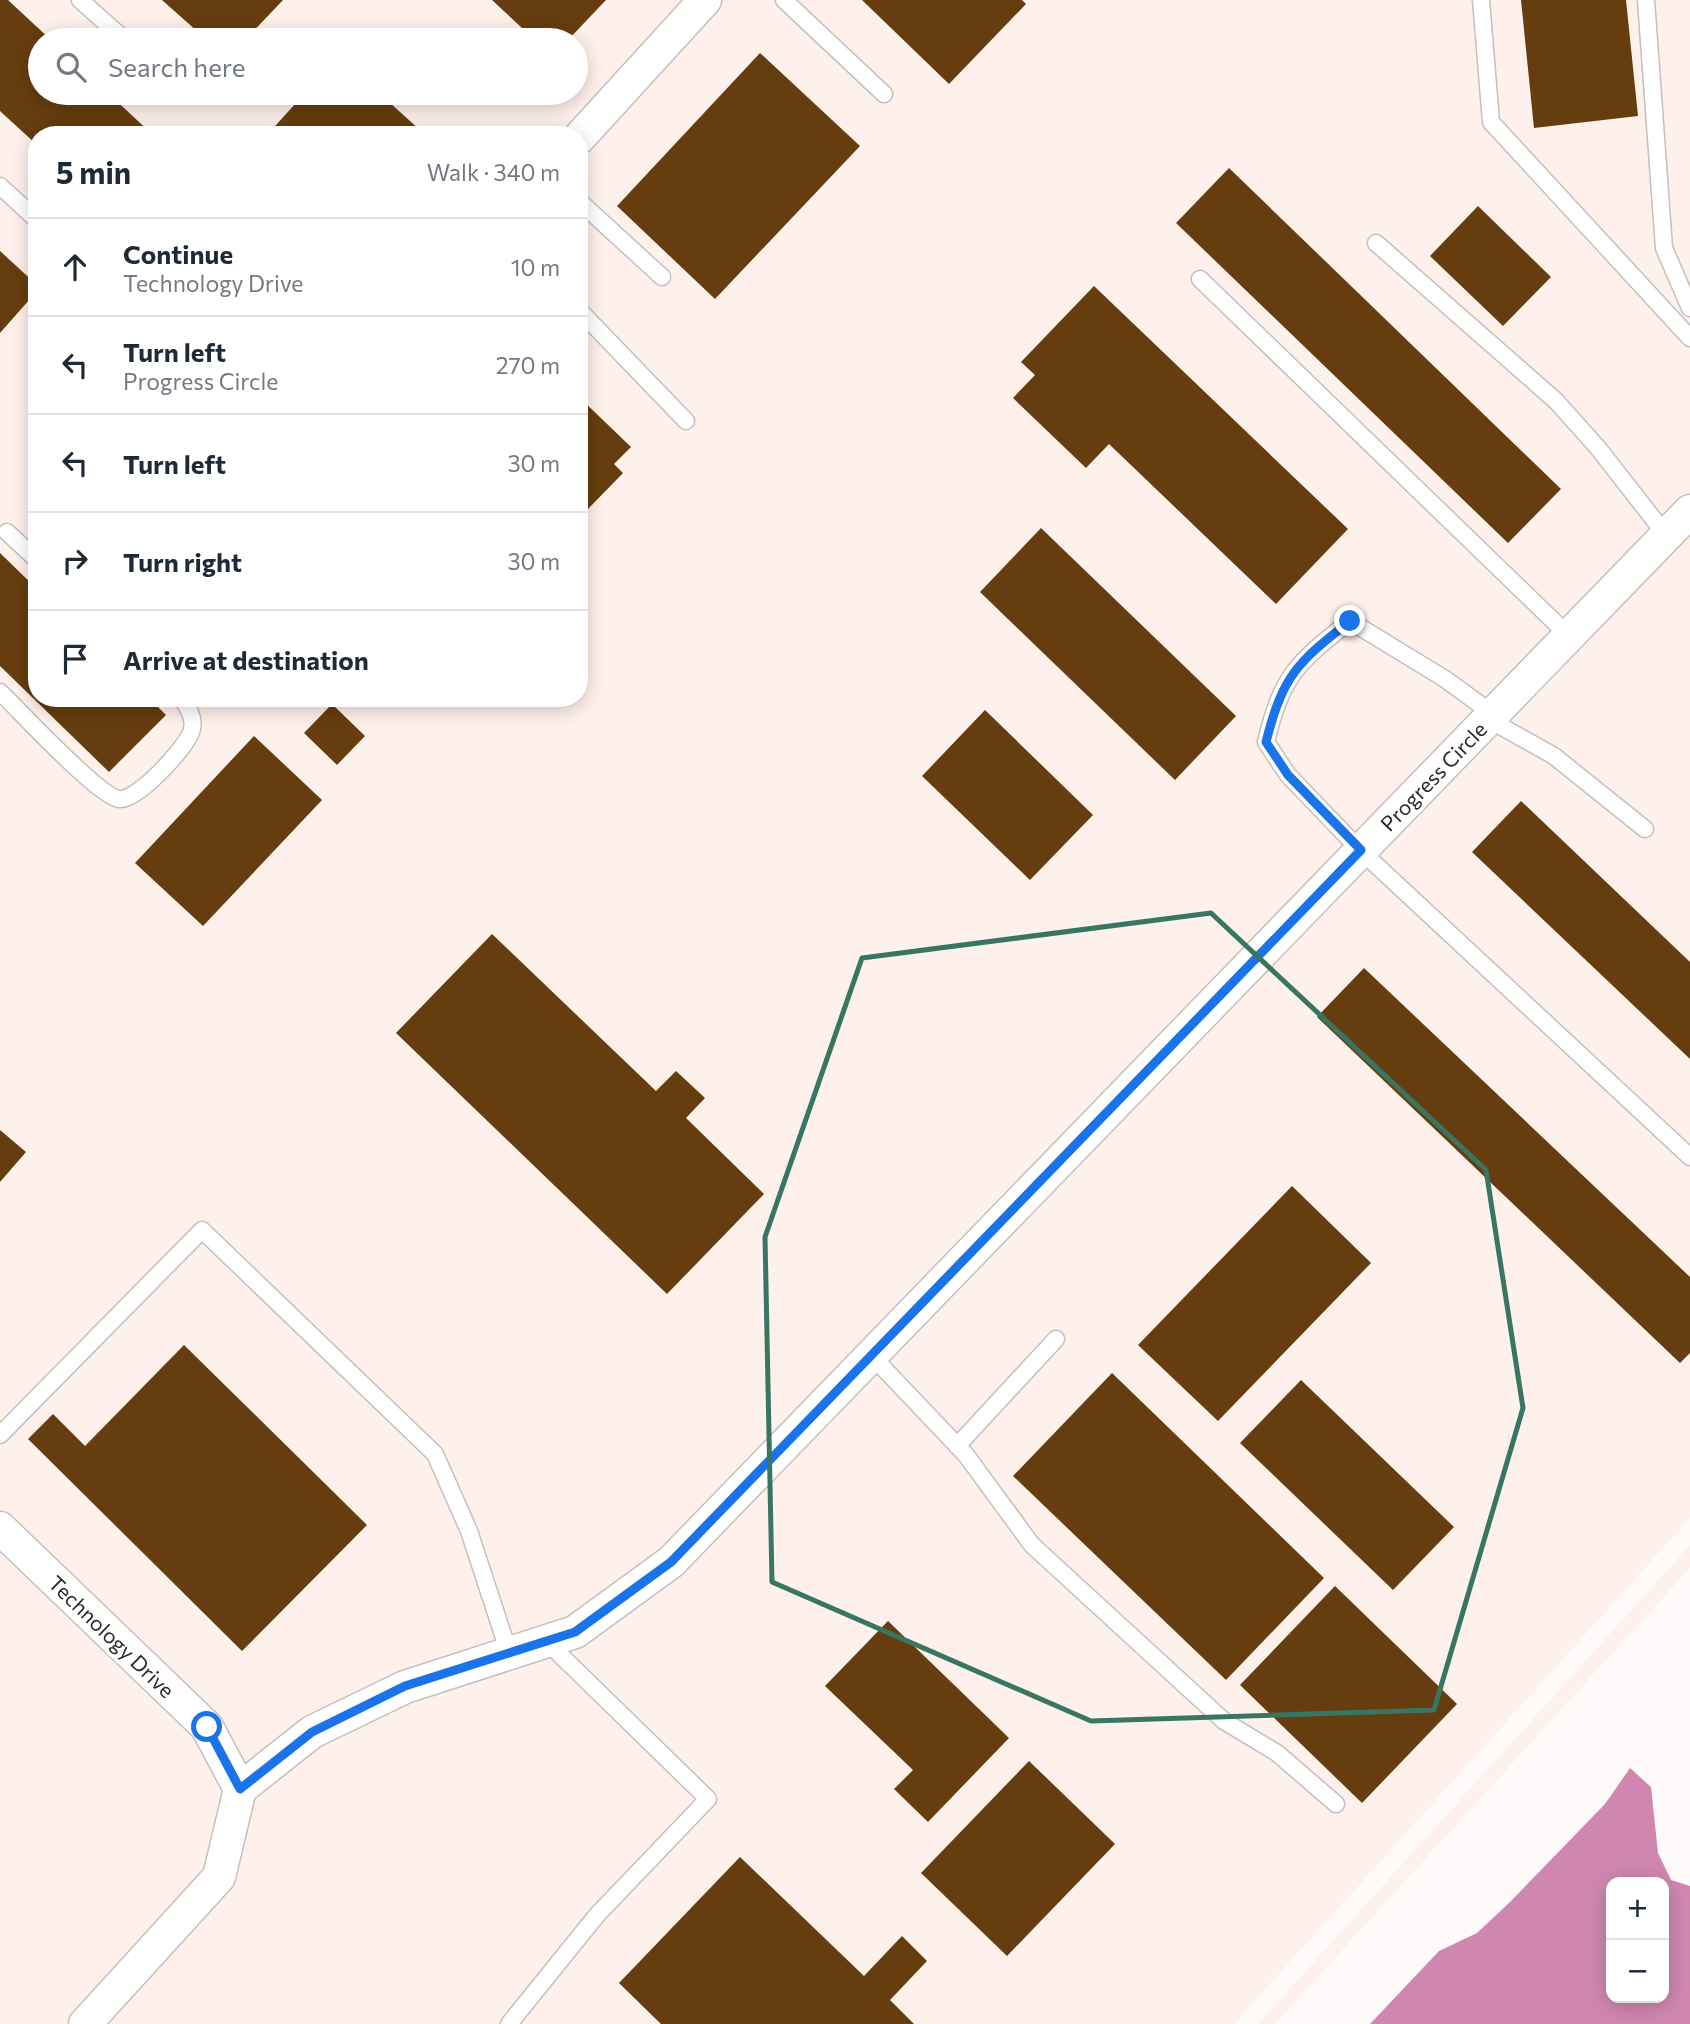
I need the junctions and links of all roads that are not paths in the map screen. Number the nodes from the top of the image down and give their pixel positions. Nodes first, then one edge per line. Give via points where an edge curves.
1 (80, 0) edge
2 (705, 0) edge
3 (784, 0) edge
4 (1481, 0) edge
5 (1646, 0) edge
6 (112, 28) edge
7 (884, 94) dead end
8 (588, 128) edge
9 (0, 186) edge
10 (588, 209) edge
11 (28, 212) edge
12 (1376, 243) dead end
13 (662, 277) dead end
14 (1200, 278) dead end
15 (1690, 307) edge
16 (588, 319) edge
17 (1690, 338) edge
18 (685, 421) dead end
19 (1690, 511) edge
20 (7, 531) dead end
21 (1666, 535) junction
22 (28, 551) edge
23 (1569, 636) junction
24 (0, 692) edge
25 (186, 707) edge
26 (1491, 716) junction
27 (1646, 828) dead end
28 (1361, 850) junction
29 (1690, 1157) edge
30 (1056, 1339) dead end
31 (872, 1356) junction
32 (0, 1435) edge
33 (957, 1446) junction
34 (0, 1528) edge
35 (546, 1641) junction
36 (509, 1653) junction
37 (240, 1789) junction
38 (1336, 1804) dead end
39 (85, 2024) edge
40 (509, 2024) edge

1 - 6 lane
2 - 8 street
3 - 7 lane
4 - 17 lane via 1491,122
5 - 15 lane via 1664,248
9 - 11 lane
10 - 13 lane
12 - 21 lane via 1556,401
14 - 23 lane
16 - 18 lane
19 - 21 street, Progress Circle
20 - 22 lane
21 - 23 street, Progress Circle
23 - 26 street, Progress Circle
24 - 25 lane via 95,783 119,799 141,791 187,741 192,719
26 - 27 lane via 1554,756
26 - 28 street, Progress Circle
26 - 28 lane via 1445,679 1350,621 1289,676 1275,704 1266,742 1288,775
28 - 29 lane
28 - 31 street, Progress Circle
30 - 33 lane
31 - 33 lane
31 - 35 street, Progress Circle via 671,1562 575,1632
32 - 36 lane via 202,1230 435,1454 469,1531
33 - 38 lane via 1032,1545 1224,1721 1277,1752
34 - 37 street, Technology Drive via 207,1727
35 - 36 street, Progress Circle
35 - 40 lane via 708,1799 597,1915
36 - 37 street, Progress Circle via 405,1686 312,1732
37 - 39 street via 219,1877

